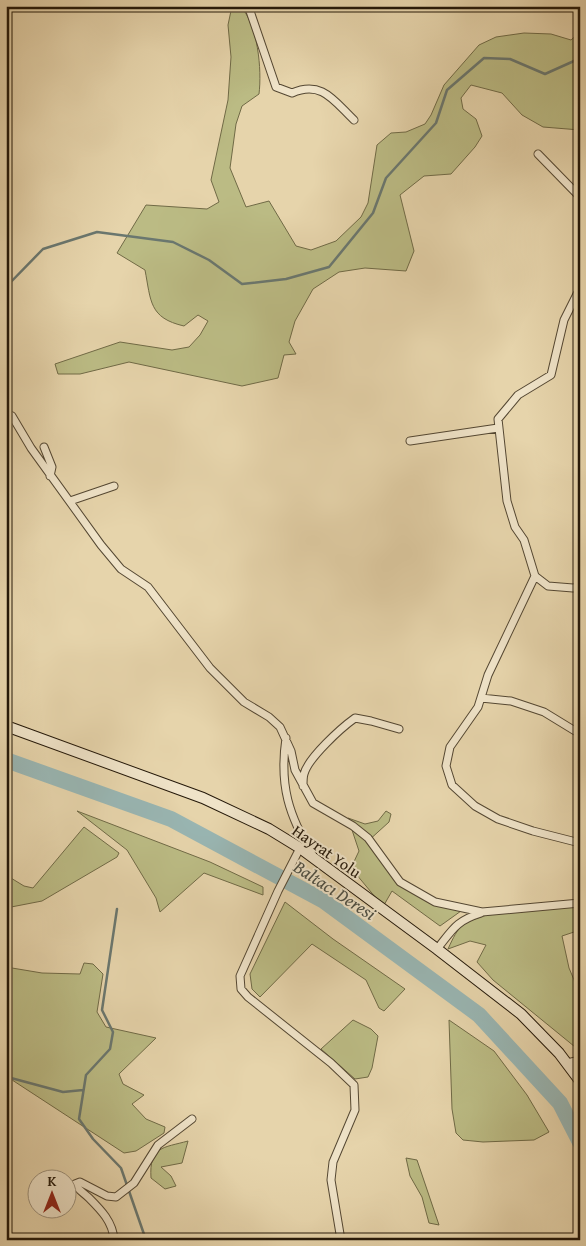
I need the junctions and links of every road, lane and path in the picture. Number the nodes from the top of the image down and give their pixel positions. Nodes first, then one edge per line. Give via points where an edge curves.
1 (246, 6) edge
2 (367, 6) edge
3 (374, 6) edge
4 (354, 120) dead end
5 (538, 154) dead end
6 (580, 197) edge
7 (580, 292) edge
8 (6, 412) edge
9 (498, 428) junction
10 (410, 441) dead end
11 (44, 446) dead end
12 (50, 476) junction
13 (114, 486) dead end
14 (70, 501) junction
15 (535, 576) junction
16 (580, 586) edge
17 (481, 698) junction
18 (6, 726) edge
19 (399, 728) dead end
20 (580, 734) edge
21 (286, 737) junction
22 (303, 786) junction
23 (580, 843) edge
24 (298, 852) junction
25 (316, 861) junction
26 (580, 903) edge
27 (482, 912) junction
28 (437, 949) junction
29 (580, 1060) edge
30 (567, 1063) junction
31 (580, 1082) edge
32 (192, 1119) dead end
33 (114, 1240) edge
34 (341, 1240) edge

1 - 4 street via 276,87 292,93 319,89
2 - 3 street
5 - 6 street
7 - 9 street via 564,320 550,374 518,395 498,419
8 - 12 street via 12,416
9 - 10 street
9 - 15 street via 507,501
11 - 12 street via 52,467
12 - 14 street
13 - 14 street
14 - 21 street via 121,569 148,587 210,668 244,702 269,717
15 - 16 street via 548,586
15 - 17 street via 488,675
17 - 20 street via 511,701 544,712
17 - 23 street via 450,747 446,766 452,785 475,806 498,819
18 - 24 main road, Hayrat Yolu via 203,798 269,829
19 - 22 street via 355,718 313,758 304,773
21 - 22 street
21 - 25 street via 285,791 298,830
22 - 27 street via 313,802 368,838 400,882 435,902
24 - 25 main road, Hayrat Yolu
24 - 34 street via 240,976 241,989 354,1085 355,1110 333,1162 331,1180
25 - 28 main road, Hayrat Yolu
26 - 27 street
27 - 28 street via 458,922
28 - 30 main road, Hayrat Yolu via 521,1014
29 - 30 street
30 - 31 main road, Hayrat Yolu
32 - 33 street via 158,1145 134,1183 116,1197 106,1196 80,1182 75,1184 109,1221

